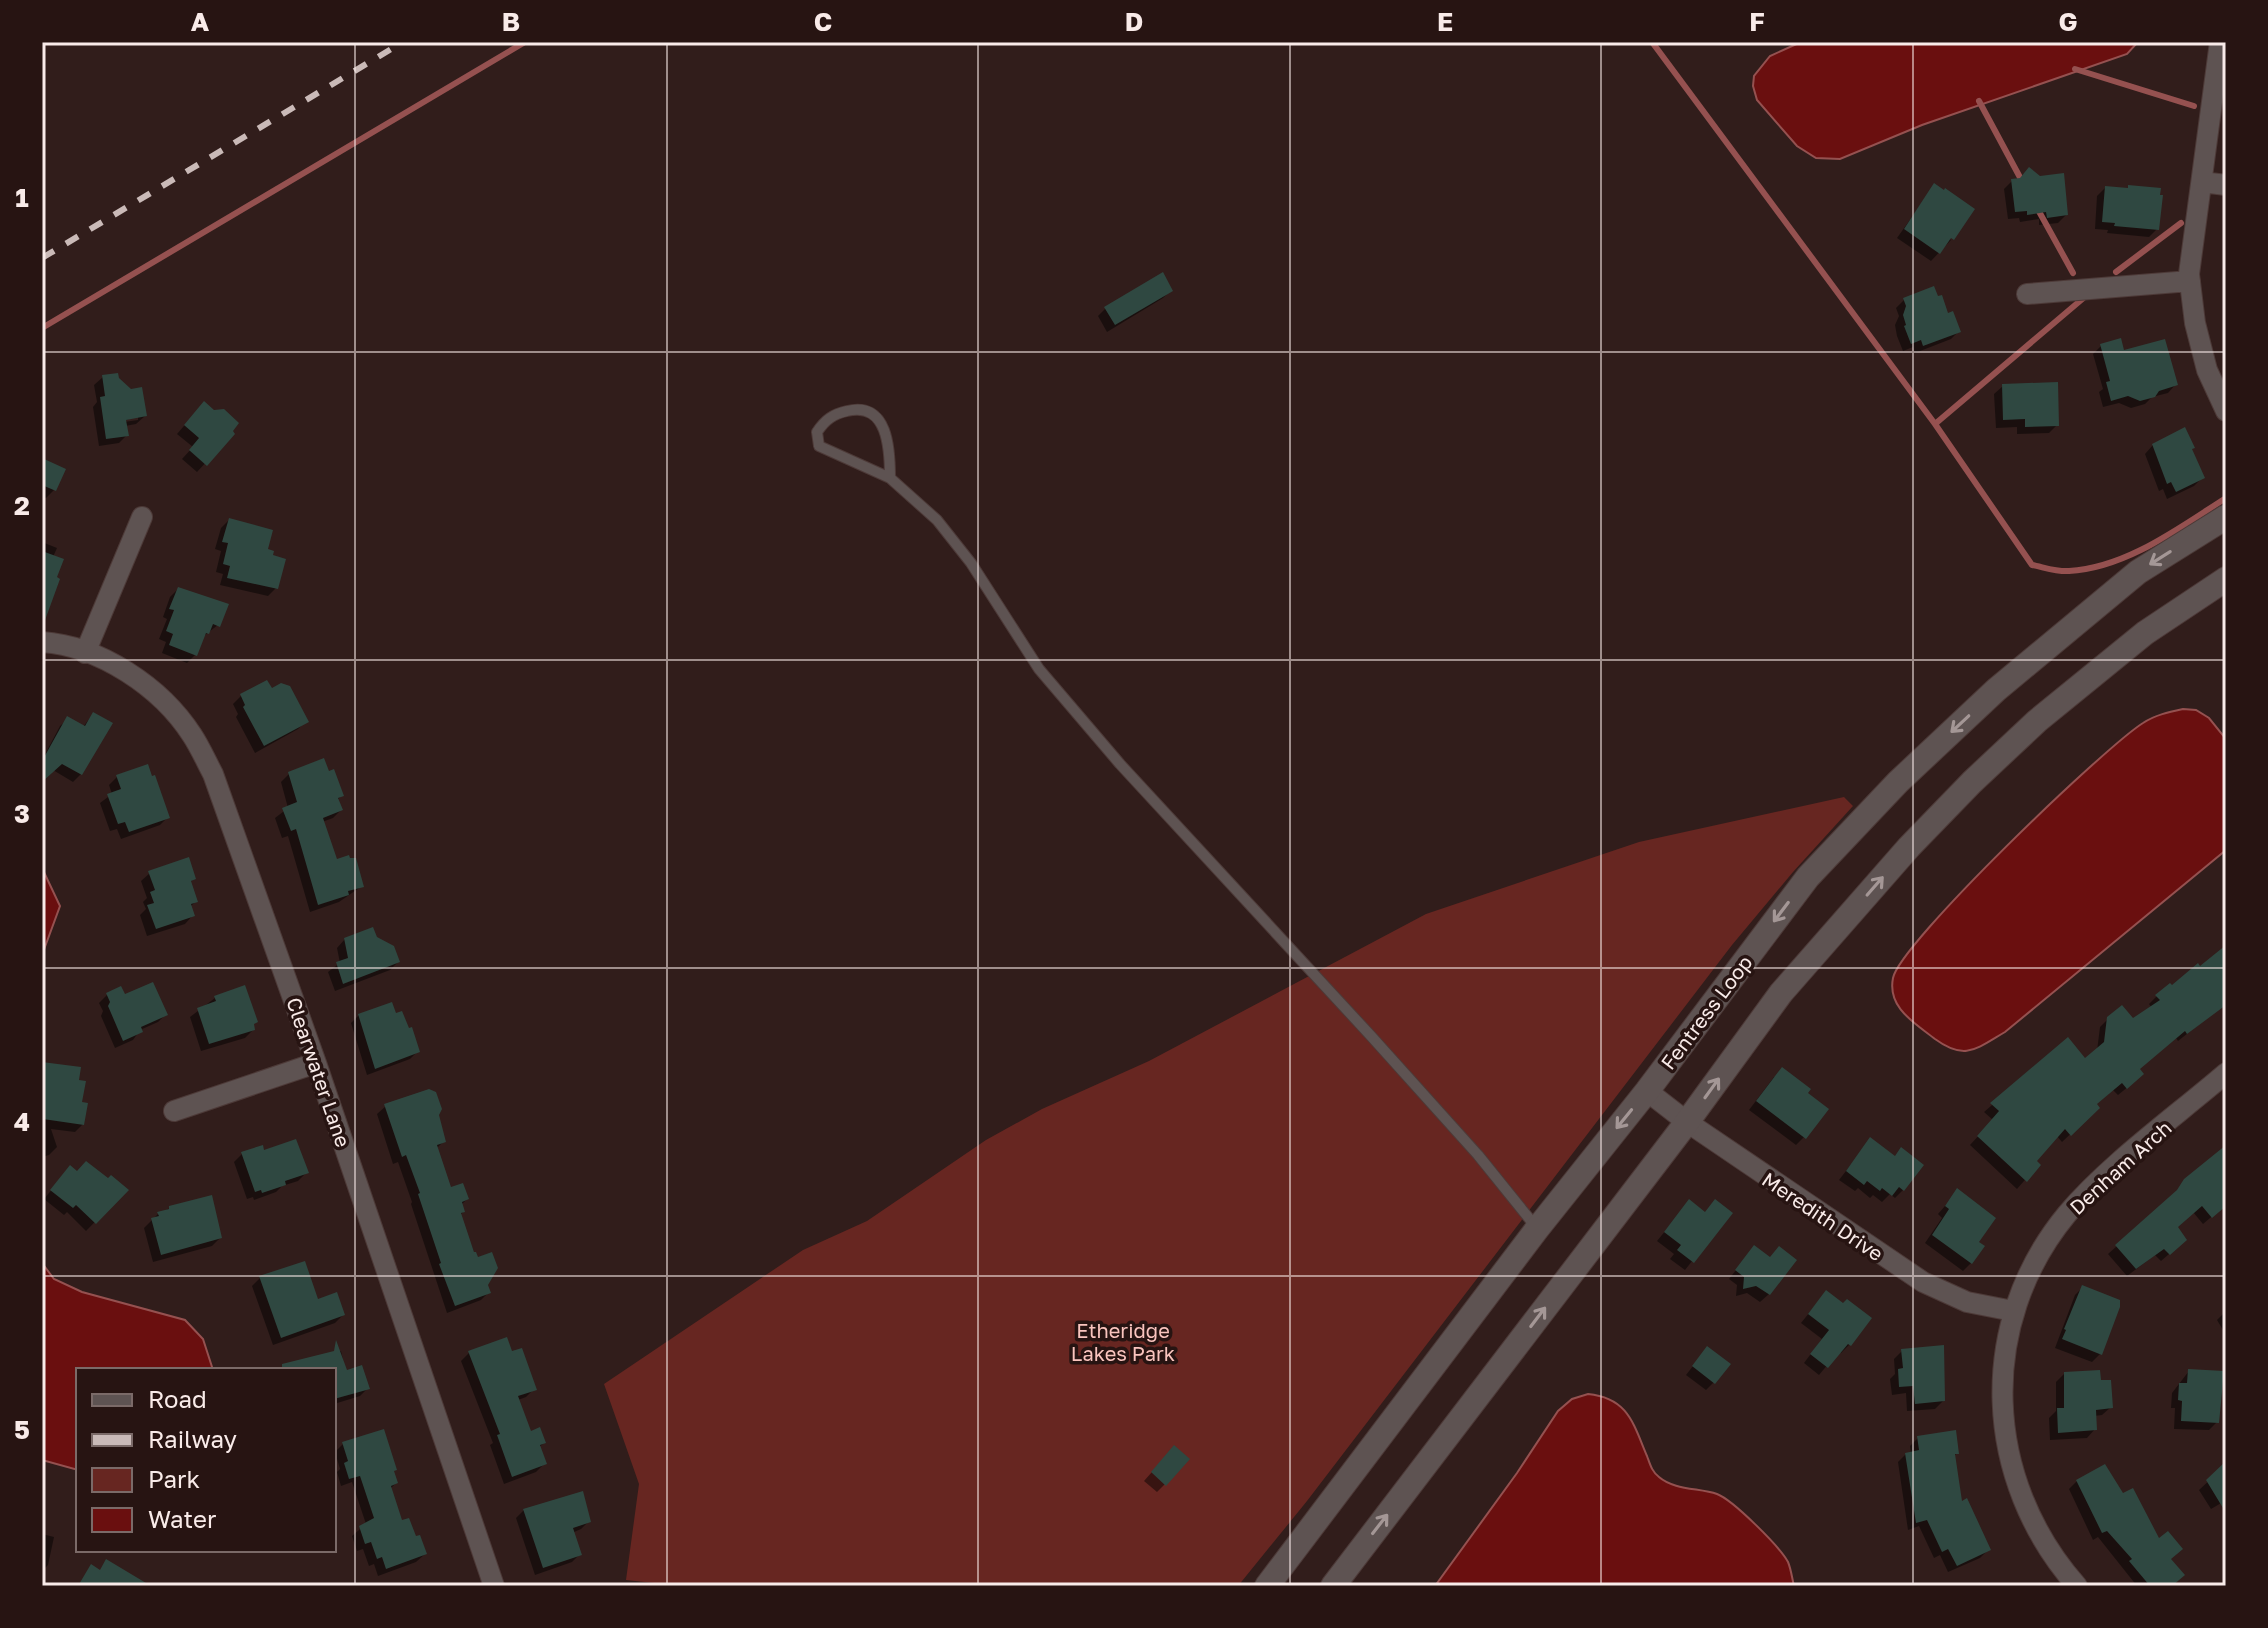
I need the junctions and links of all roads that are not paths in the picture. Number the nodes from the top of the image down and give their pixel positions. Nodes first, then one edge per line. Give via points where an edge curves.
1 (2220, 42) edge
2 (2202, 182) junction
3 (2226, 185) edge
4 (2190, 281) junction
5 (2027, 294) dead end
6 (2226, 411) edge
7 (890, 478) junction
8 (142, 517) dead end
9 (2226, 517) edge
10 (2226, 579) edge
11 (42, 642) edge
12 (85, 653) junction
13 (316, 1063) junction
14 (2226, 1073) edge
15 (1647, 1091) junction
16 (174, 1111) dead end
17 (1687, 1122) junction
18 (1537, 1229) junction
19 (2013, 1311) junction
20 (494, 1586) edge
21 (1267, 1586) edge
22 (1333, 1586) edge
23 (2077, 1586) edge

1 - 2 street
2 - 3 street
2 - 4 street
4 - 5 street
4 - 6 street via 2207,370
7 - 7 lane via 819,446 817,432 826,419 848,410 875,415 889,448
7 - 18 lane via 937,520 1039,669 1120,764 1478,1155
8 - 12 street
9 -> 15 street, Fentress Loop via 2138,572 1996,690 1898,782 1808,877
17 -> 10 street via 1781,993 1972,782 2145,633
11 - 12 street, Clearwater Lane
12 - 13 street, Clearwater Lane via 130,673 192,734 213,774
13 - 16 street
13 - 20 street, Clearwater Lane
14 - 19 street, Denham Arch via 2069,1212 2036,1259
15 - 17 street, Meredith Drive
15 -> 18 street, Fentress Loop
17 - 19 street, Meredith Drive via 1923,1282 1967,1302
22 -> 17 street
18 - 21 street, Fentress Loop
19 - 23 street, Denham Arch via 2003,1417 2011,1464 2031,1520

